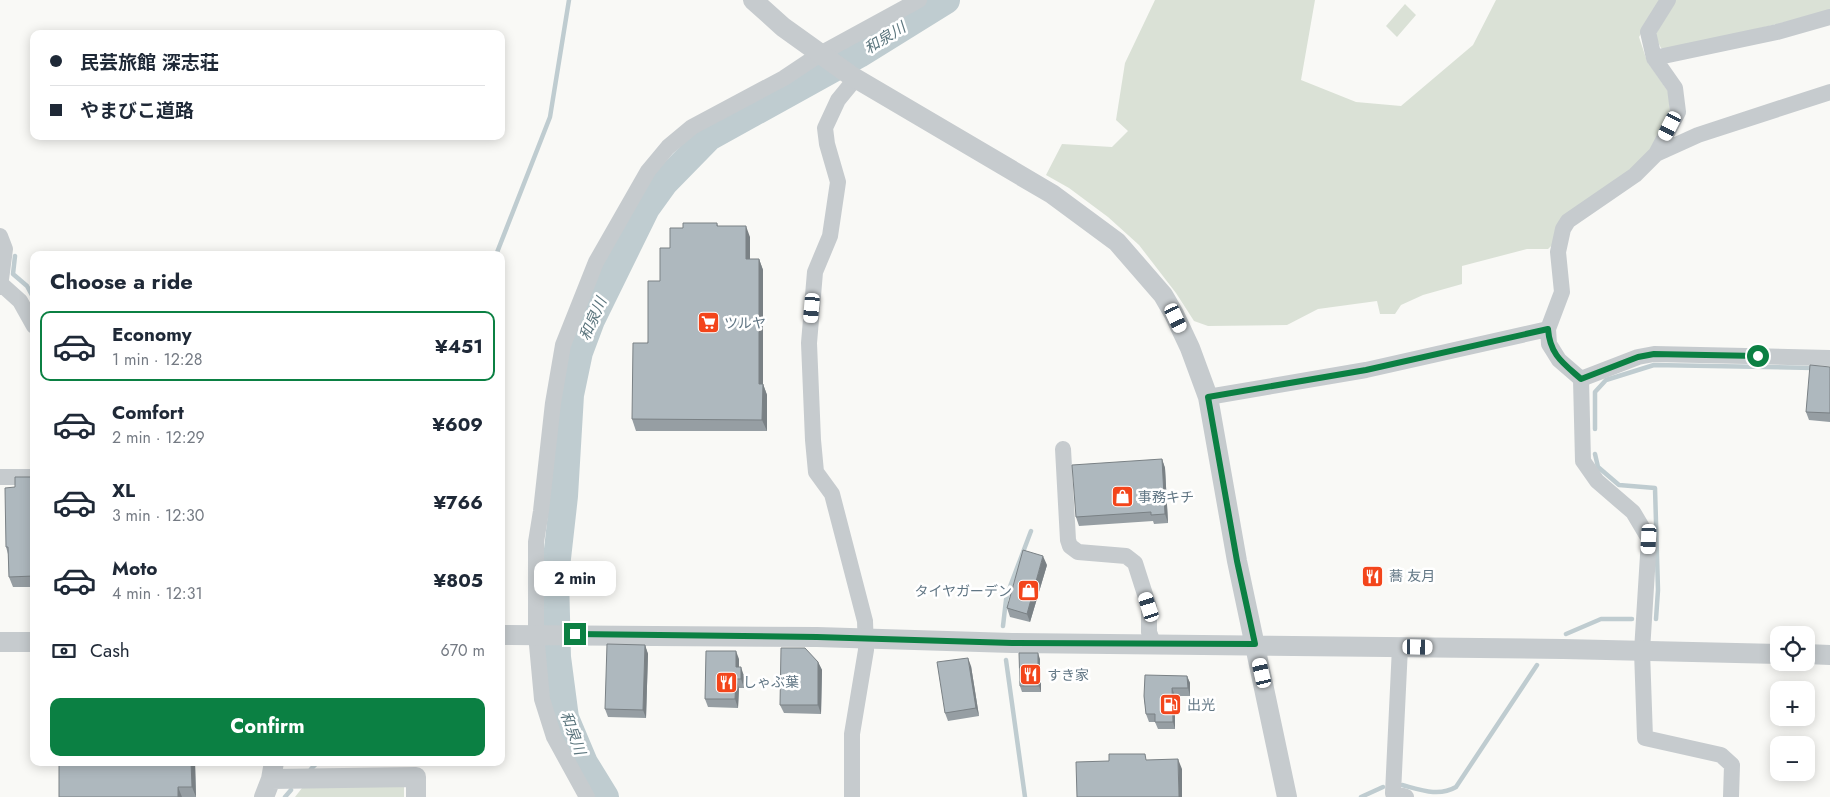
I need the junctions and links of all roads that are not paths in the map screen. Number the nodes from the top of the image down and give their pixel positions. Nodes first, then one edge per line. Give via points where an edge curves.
1 (753, 0) edge
2 (919, 0) edge
3 (1668, 0) edge
4 (1830, 17) edge
5 (824, 57) junction
6 (1654, 58) junction
7 (853, 77) junction
8 (1830, 92) edge
9 (1656, 154) junction
10 (0, 236) edge
11 (1, 286) edge
12 (30, 319) edge
13 (1548, 329) junction
14 (1830, 358) edge
15 (1581, 379) junction
16 (1208, 397) junction
17 (1063, 449) dead end
18 (0, 477) edge
19 (30, 477) edge
20 (505, 634) edge
21 (541, 634) junction
22 (867, 639) junction
23 (0, 642) edge
24 (30, 642) edge
25 (1153, 643) junction
26 (1255, 644) junction
27 (1400, 647) junction
28 (1642, 652) junction
29 (1770, 654) edge
30 (1815, 654) edge
31 (1830, 655) edge
32 (270, 779) edge
33 (416, 797) edge
34 (587, 797) edge
35 (852, 797) edge
36 (1287, 797) edge
37 (1406, 797) edge
38 (1732, 797) edge

1 - 5 street
2 - 5 street
3 - 6 street via 1648,32
4 - 6 street via 1777,32
5 - 7 street
5 - 21 street via 692,127 668,147 648,171 596,262 564,345 558,374 536,542
6 - 9 street via 1675,88 1678,112
7 - 16 street via 1052,194 1117,242 1163,295 1190,348
7 - 22 street via 825,128 838,182 830,236 815,272 809,343 816,472 832,494
8 - 9 street via 1698,135
9 - 13 street via 1635,175 1568,221 1563,229 1558,252 1562,292
10 - 11 street via 5,249
11 - 12 street via 20,301
13 - 15 street via 1549,344 1559,360
13 - 16 street via 1366,370
14 - 15 street via 1654,354
15 - 28 street via 1583,461 1597,481 1633,512 1649,539
16 - 26 street
17 - 25 street via 1070,546 1078,552 1126,556 1135,563 1149,607 1149,632
18 - 19 street
20 - 21 street
21 - 22 street
21 - 34 street via 542,698 554,737
22 - 25 street
22 - 35 street via 852,734
23 - 24 street
25 - 26 street
26 - 27 street
26 - 36 street
27 - 28 street
27 - 37 street via 1393,793
28 - 29 street
28 - 38 street via 1645,738 1721,755 1732,765
30 - 31 street
32 - 33 street via 416,778

